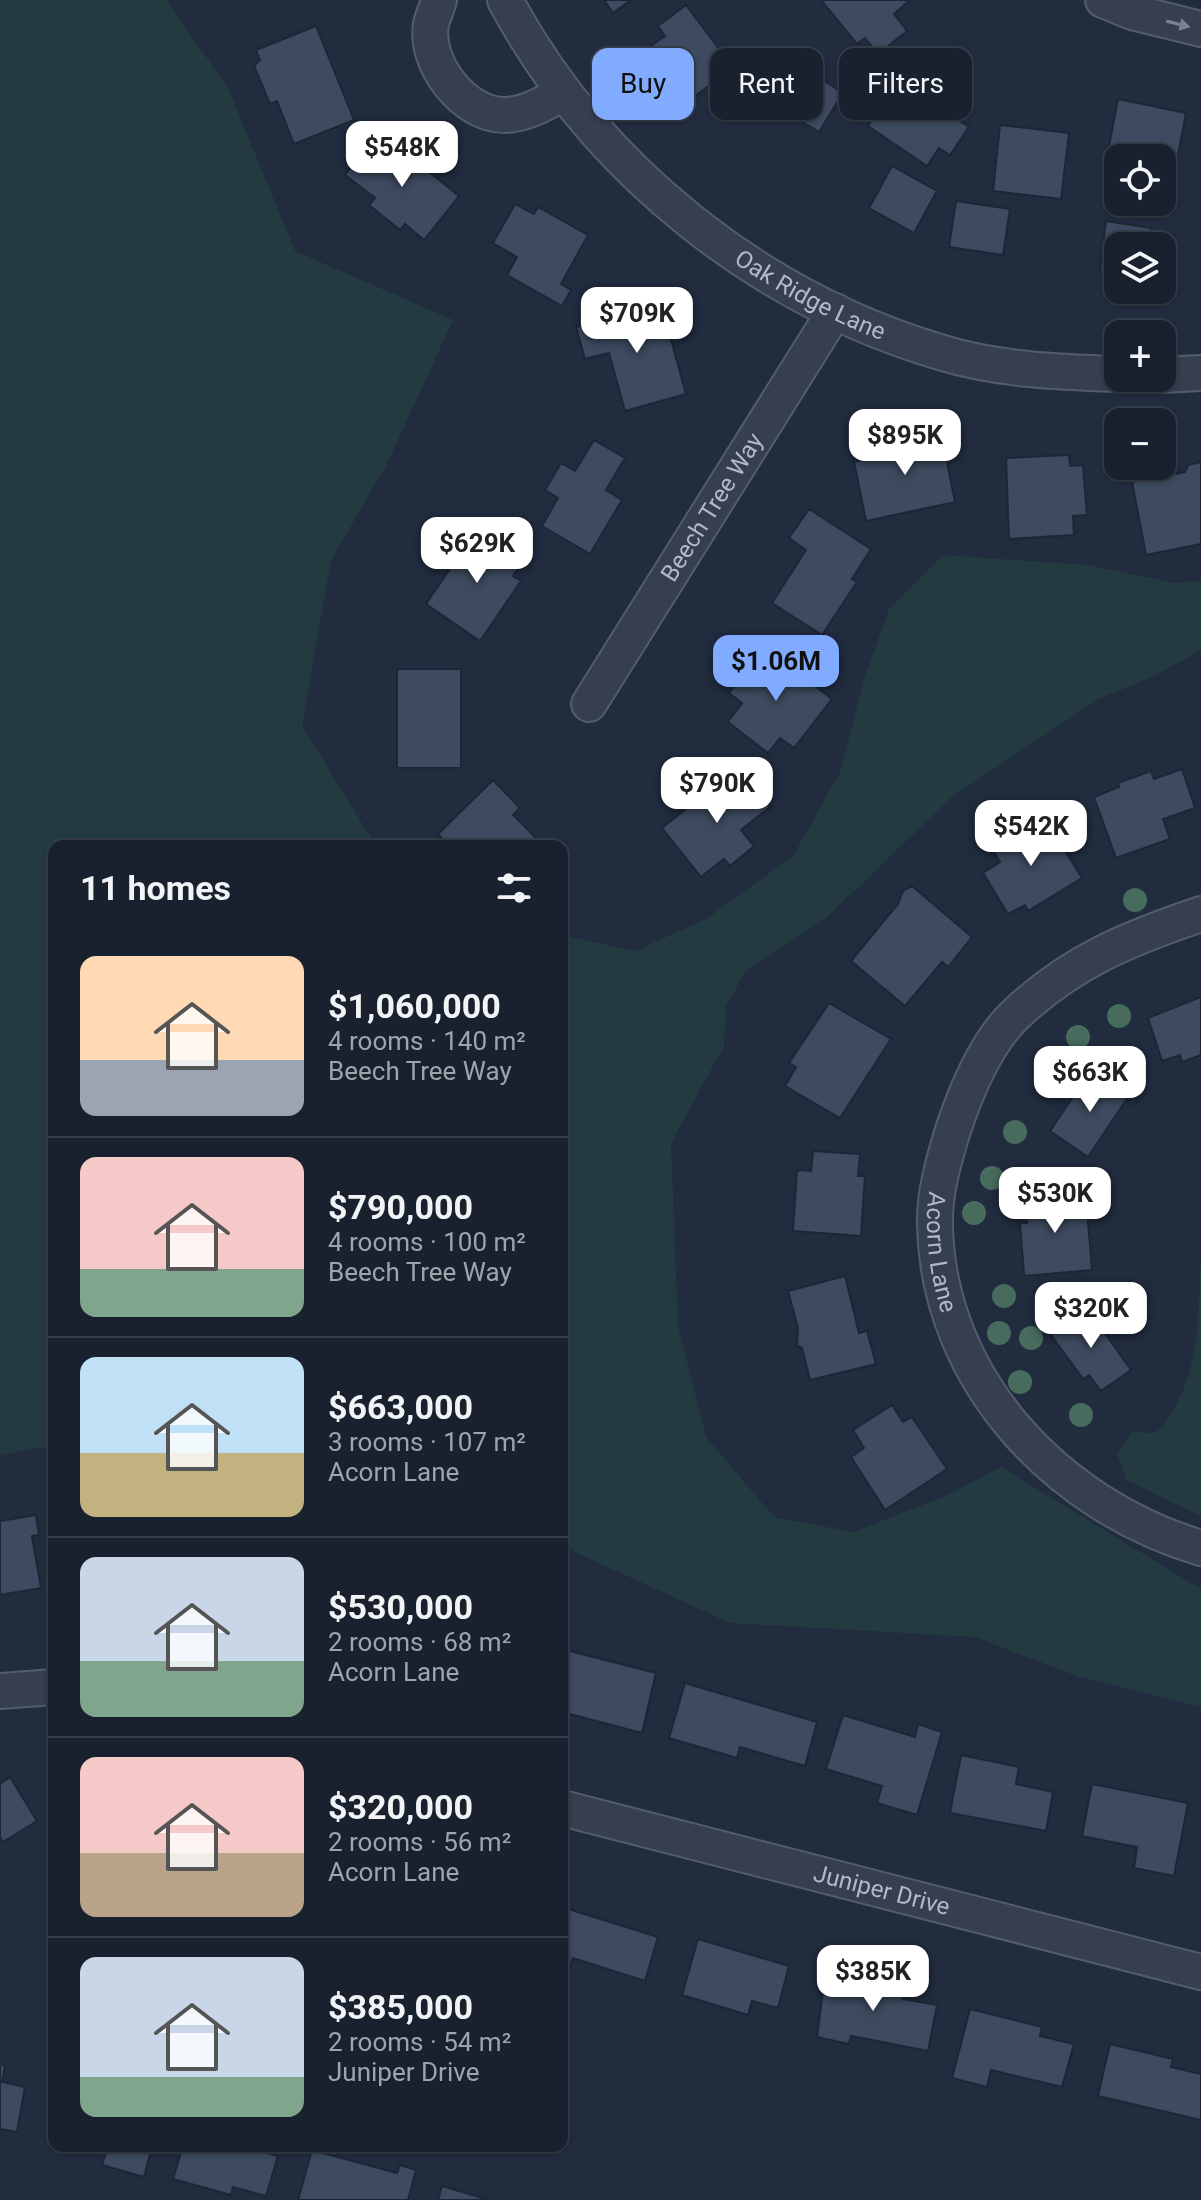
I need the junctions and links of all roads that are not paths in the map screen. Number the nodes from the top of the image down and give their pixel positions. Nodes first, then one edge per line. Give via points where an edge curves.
1 (439, 0) edge
2 (505, 0) edge
3 (1103, 0) edge
4 (1201, 29) edge
5 (563, 93) junction
6 (835, 311) junction
7 (1104, 373) edge
8 (1201, 373) edge
9 (1176, 374) edge
10 (589, 704) dead end
11 (1201, 914) edge
12 (1201, 1548) edge
13 (48, 1687) edge
14 (0, 1691) edge
15 (568, 1810) edge
16 (1201, 1972) edge

1 - 5 street via 431,26 434,55 449,84 474,106 503,115 532,110
2 - 5 street, Oak Ridge Lane
3 -> 4 street
5 - 6 street, Oak Ridge Lane via 681,215 781,283
6 - 7 street, Oak Ridge Lane via 944,354 989,364
6 - 10 street, Beech Tree Way
8 - 9 street
11 - 12 street, Acorn Lane via 1098,953 1014,1016 981,1064 959,1114 943,1165 935,1223 940,1280 958,1336 980,1381 1012,1427 1094,1501
13 - 14 street
15 - 16 street, Juniper Drive

